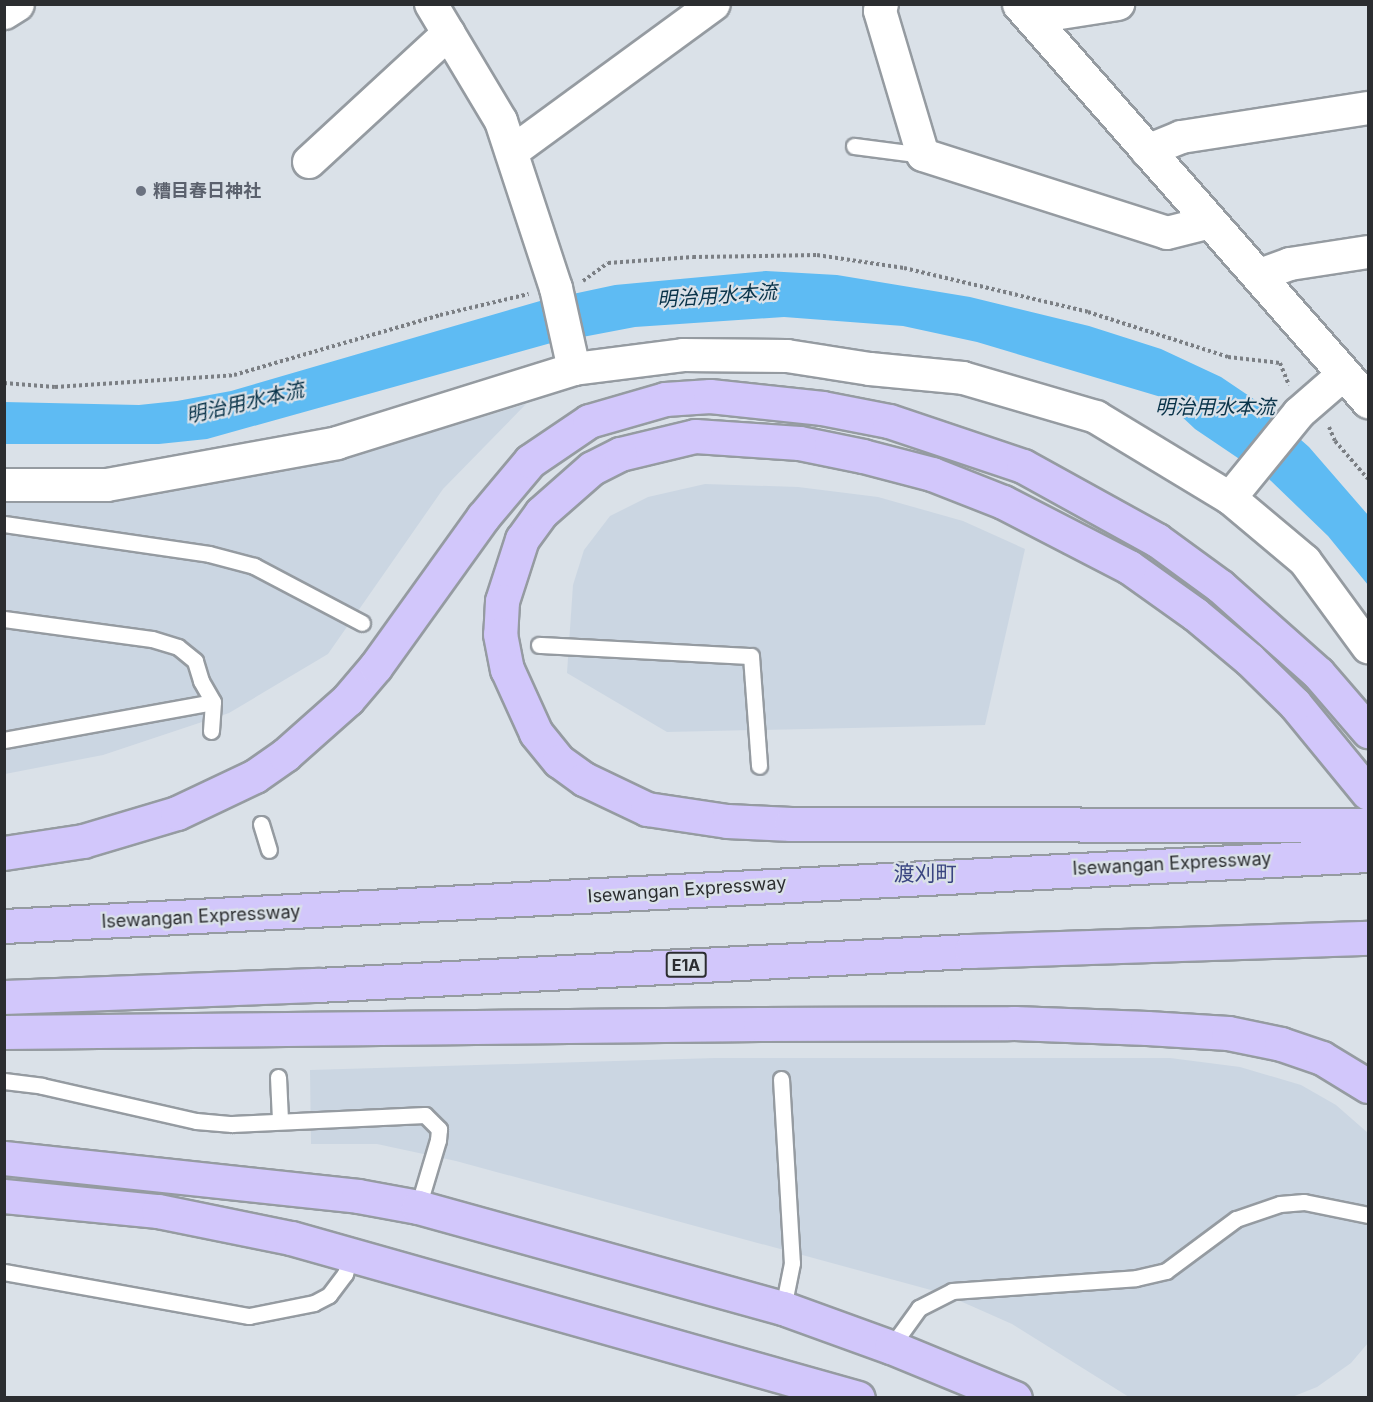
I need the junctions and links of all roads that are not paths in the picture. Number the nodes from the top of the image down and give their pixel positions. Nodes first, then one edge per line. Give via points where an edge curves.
1 (17, 4) edge
2 (431, 4) edge
3 (714, 4) edge
4 (882, 4) edge
5 (1118, 4) edge
6 (4, 12) edge
7 (1027, 14) edge
8 (449, 33) junction
9 (1368, 108) edge
10 (854, 146) dead end
11 (1147, 151) junction
12 (512, 152) junction
13 (924, 155) junction
14 (309, 162) dead end
15 (1210, 222) junction
16 (1368, 252) edge
17 (1260, 275) junction
18 (574, 369) junction
19 (1344, 374) junction
20 (1368, 401) edge
21 (4, 485) edge
22 (1230, 498) junction
23 (4, 524) edge
24 (4, 620) edge
25 (363, 623) dead end
26 (539, 645) dead end
27 (1368, 647) edge
28 (213, 702) junction
29 (1368, 730) edge
30 (211, 731) dead end
31 (4, 740) edge
32 (759, 766) dead end
33 (1368, 793) edge
34 (261, 824) dead end
35 (1368, 825) edge
36 (269, 850) dead end
37 (4, 853) edge
38 (1368, 855) edge
39 (4, 926) edge
40 (1368, 938) edge
41 (4, 997) edge
42 (4, 1032) edge
43 (278, 1077) dead end
44 (780, 1079) dead end
45 (4, 1081) edge
46 (1368, 1086) edge
47 (280, 1120) junction
48 (4, 1158) edge
49 (4, 1196) edge
50 (418, 1207) junction
51 (1368, 1215) edge
52 (350, 1257) junction
53 (4, 1272) edge
54 (783, 1308) junction
55 (891, 1347) junction
56 (803, 1390) edge
57 (858, 1398) edge
58 (1015, 1398) edge

1 - 6 street
2 - 8 street
3 - 12 street
4 - 13 street via 880,11
5 - 7 street
7 - 11 street
8 - 12 street via 501,121
8 - 14 street
9 - 11 street via 1181,137
10 - 13 lane
11 - 15 street
12 - 18 street via 555,288
13 - 15 street via 1167,233
15 - 17 street
16 - 17 street via 1290,264
17 - 19 street
18 - 21 street via 338,442 107,485
18 - 22 street via 683,355 787,356 963,378 1096,417
19 - 20 street
19 - 22 street via 1299,413
22 - 27 street via 1305,561
23 - 25 lane via 209,554 254,566
24 - 28 lane via 152,639 178,647 195,661
26 - 32 lane via 751,656
28 - 30 lane
28 - 31 lane
29 - 37 highway via 1318,673 1220,586 1158,540 1023,466 889,421 822,408 720,397 665,399 589,421 530,461 483,517 348,699 255,776 177,813 83,841
33 - 35 highway via 1295,704 1249,659 1129,567 1003,502 932,474 863,456 799,443 694,436 620,454 592,468 541,513 522,539 509,569 500,634 507,669 532,725 559,760 584,779 647,809 727,821 791,824
34 - 36 lane
38 - 39 highway, Isewangan Expressway
40 - 41 highway, E1A via 1110,945
42 - 46 highway via 760,1024 1148,1028 1228,1033 1281,1044 1322,1058
43 - 47 lane
44 - 54 lane via 792,1263
45 - 47 lane via 196,1121
47 - 50 lane via 414,1114 433,1120 439,1129 438,1140
48 - 50 highway via 358,1196
49 - 52 highway via 158,1211 291,1238
50 - 54 highway
51 - 55 lane via 1304,1202 1280,1204 1236,1219 1166,1271 1136,1278 952,1291 919,1308
52 - 53 lane via 345,1274 329,1294 314,1303 249,1316
52 - 56 highway
54 - 55 highway
55 - 58 highway
56 - 57 highway

